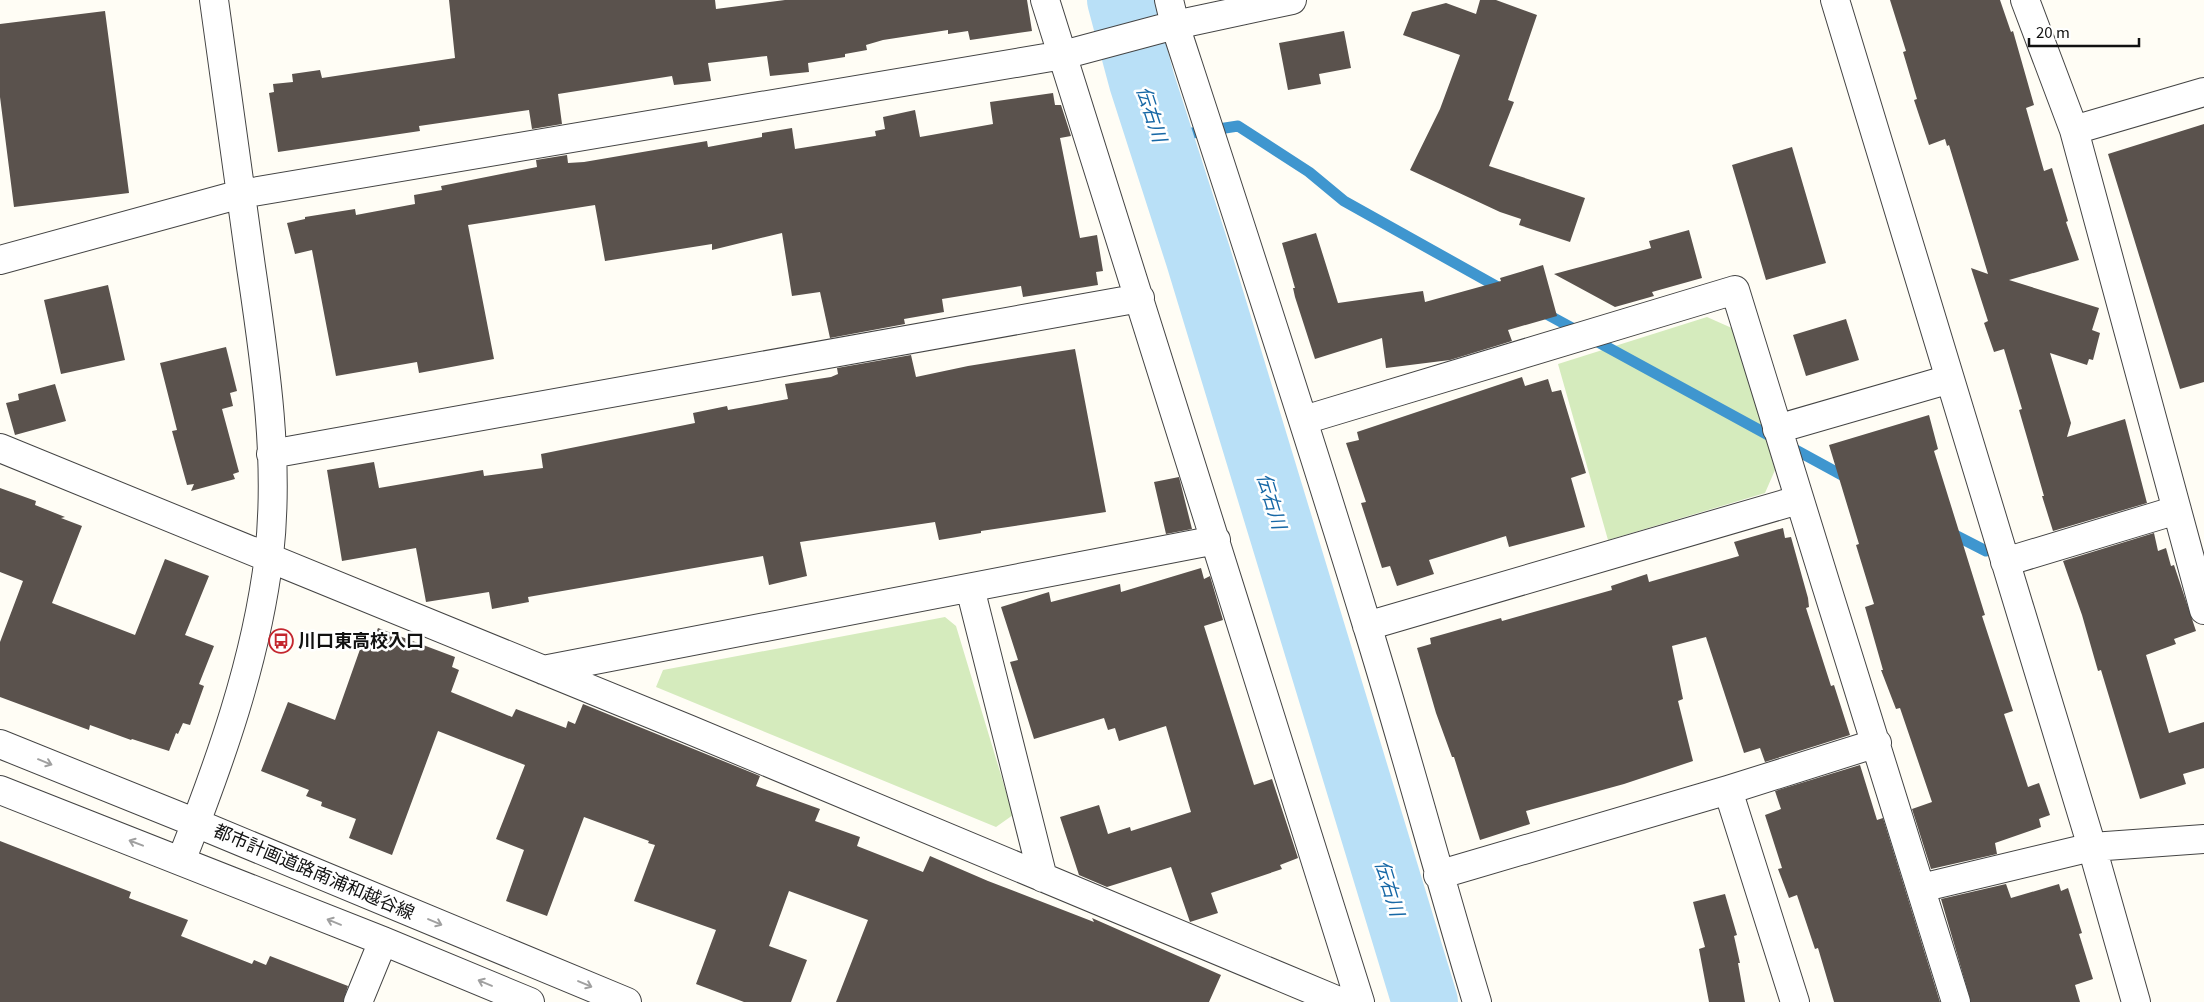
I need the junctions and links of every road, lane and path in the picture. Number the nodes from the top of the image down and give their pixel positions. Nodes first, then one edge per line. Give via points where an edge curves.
1 (214, 0) edge
2 (1045, 0) edge
3 (1292, 0) edge
4 (1835, 0) edge
5 (2025, 0) edge
6 (1172, 13) edge
7 (1062, 54) junction
8 (2204, 92) edge
9 (2074, 130) junction
10 (241, 194) junction
11 (0, 260) edge
12 (1140, 298) junction
13 (1950, 379) junction
14 (1304, 420) junction
15 (1777, 429) junction
16 (0, 448) edge
17 (271, 454) junction
18 (1798, 500) junction
19 (2177, 510) junction
20 (1216, 540) junction
21 (269, 557) junction
22 (2006, 562) junction
23 (970, 588) junction
24 (2204, 610) edge
25 (1368, 626) junction
26 (543, 670) junction
27 (1877, 743) junction
28 (0, 744) edge
29 (0, 790) edge
30 (1728, 790) junction
31 (196, 823) junction
32 (2204, 839) edge
33 (2092, 847) junction
34 (181, 861) junction
35 (1438, 875) junction
36 (1043, 878) junction
37 (1921, 888) junction
38 (383, 941) junction
39 (358, 1002) edge
40 (530, 1002) edge
41 (627, 1002) edge
42 (1341, 1002) edge
43 (1360, 1002) edge
44 (1478, 1002) edge
45 (1794, 1002) edge
46 (1956, 1002) edge
47 (2136, 1002) edge

1 - 10 street
2 - 7 street
3 - 6 street
4 - 13 street
5 - 9 street
6 - 7 street
6 - 14 street
7 - 10 street
7 - 12 street
8 - 9 street
9 - 19 street
10 - 11 street
10 - 17 street via 267,381
12 - 17 street
12 - 20 street
13 - 15 street
13 - 22 street
14 - 15 street via 1736,290
14 - 25 street
15 - 18 street
16 - 21 street
17 - 21 street via 273,512
18 - 25 street
18 - 27 street
19 - 22 street
19 - 24 street
20 - 23 street
20 - 43 street
21 - 26 street
21 - 31 street via 243,685 226,743
22 - 33 street
23 - 26 street
23 - 36 street
25 - 35 street
26 - 36 street
27 - 30 street
27 - 37 street
28 -> 31 street, 都市計画道路南浦和越谷線
34 -> 29 street, 都市計画道路南浦和越谷線
30 - 35 street
30 - 45 street
31 - 34 street
31 -> 41 street, 都市計画道路南浦和越谷線
32 - 33 street
33 - 37 street
33 - 47 street
38 -> 34 street, 都市計画道路南浦和越谷線
35 - 44 street
36 - 42 street
37 - 46 street
38 - 39 street
40 -> 38 street, 都市計画道路南浦和越谷線

